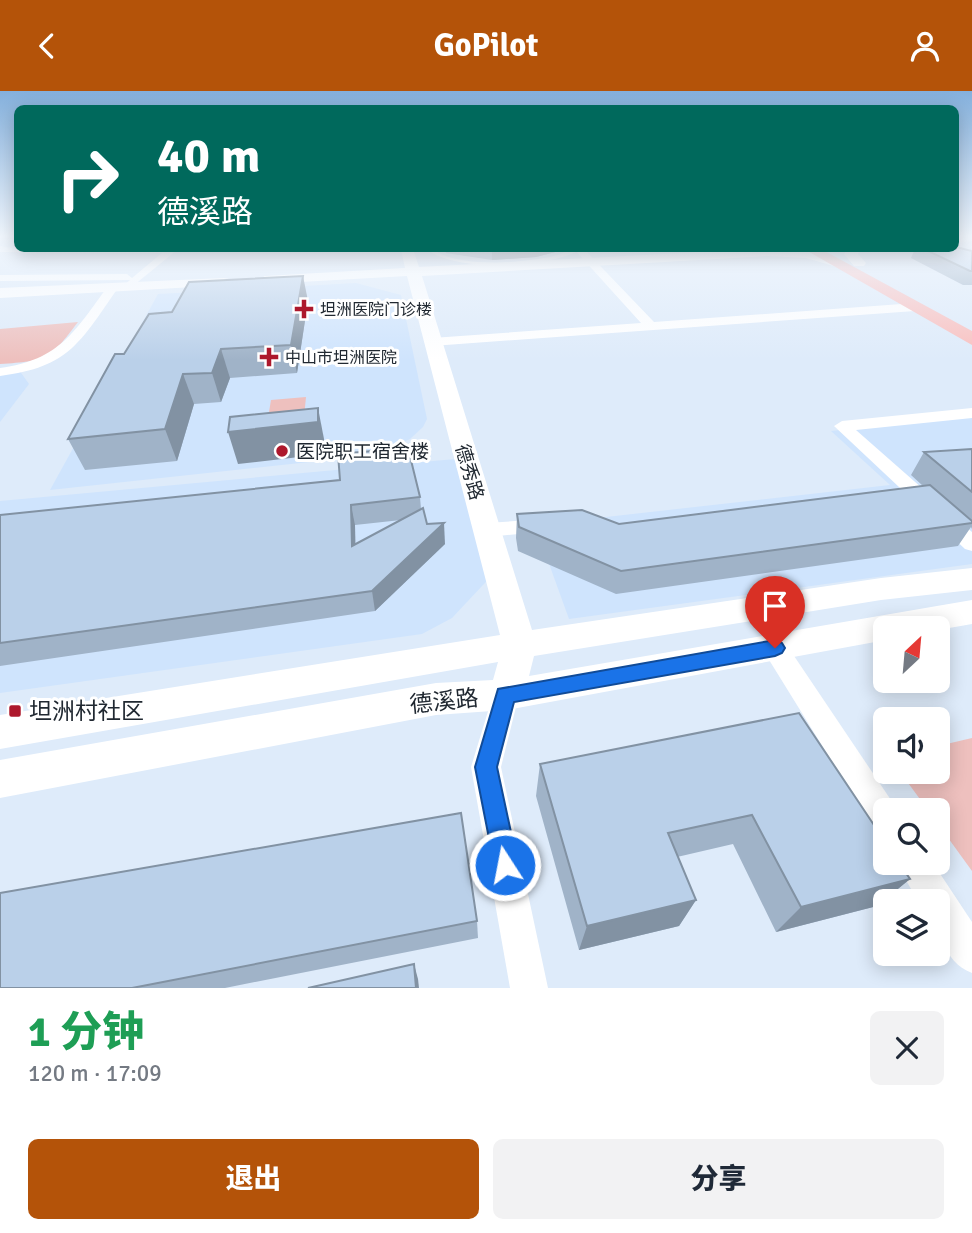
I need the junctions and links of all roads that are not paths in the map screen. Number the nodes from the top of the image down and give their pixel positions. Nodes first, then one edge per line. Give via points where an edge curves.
1 (135, 277) edge
2 (341, 277) edge
3 (415, 277) edge
4 (605, 277) edge
5 (867, 277) edge
6 (892, 277) edge
7 (0, 278) edge
8 (126, 284) junction
9 (0, 293) edge
10 (915, 307) junction
11 (972, 324) edge
12 (650, 325) junction
13 (972, 339) edge
14 (432, 342) junction
15 (0, 372) edge
16 (972, 413) edge
17 (921, 498) junction
18 (894, 501) edge
19 (567, 524) edge
20 (487, 530) junction
21 (972, 544) edge
22 (972, 579) edge
23 (972, 612) edge
24 (520, 646) junction
25 (775, 648) junction
26 (506, 695) junction
27 (0, 732) edge
28 (0, 779) edge
29 (873, 800) edge
30 (950, 920) edge
31 (972, 955) edge
32 (529, 988) edge

1 - 8 street
2 - 8 street
3 - 14 street, 德秀路
4 - 12 street
5 - 10 main road
6 - 11 main road
7 - 8 street
8 - 9 street
8 - 15 street via 64,353 34,367
10 - 12 street
10 - 13 main road
12 - 14 street
14 - 20 street, 德秀路
16 - 17 street via 842,426
17 - 18 street
17 - 21 street
19 - 20 street
20 - 24 street, 德秀路
22 - 24 street, 德溪路
23 - 25 street, 德溪路
24 - 26 street
24 - 27 street, 德溪路
25 - 26 street, 德溪路
25 - 29 street
26 - 28 street, 德溪路 via 436,699
26 - 32 street via 486,767
30 - 31 street

